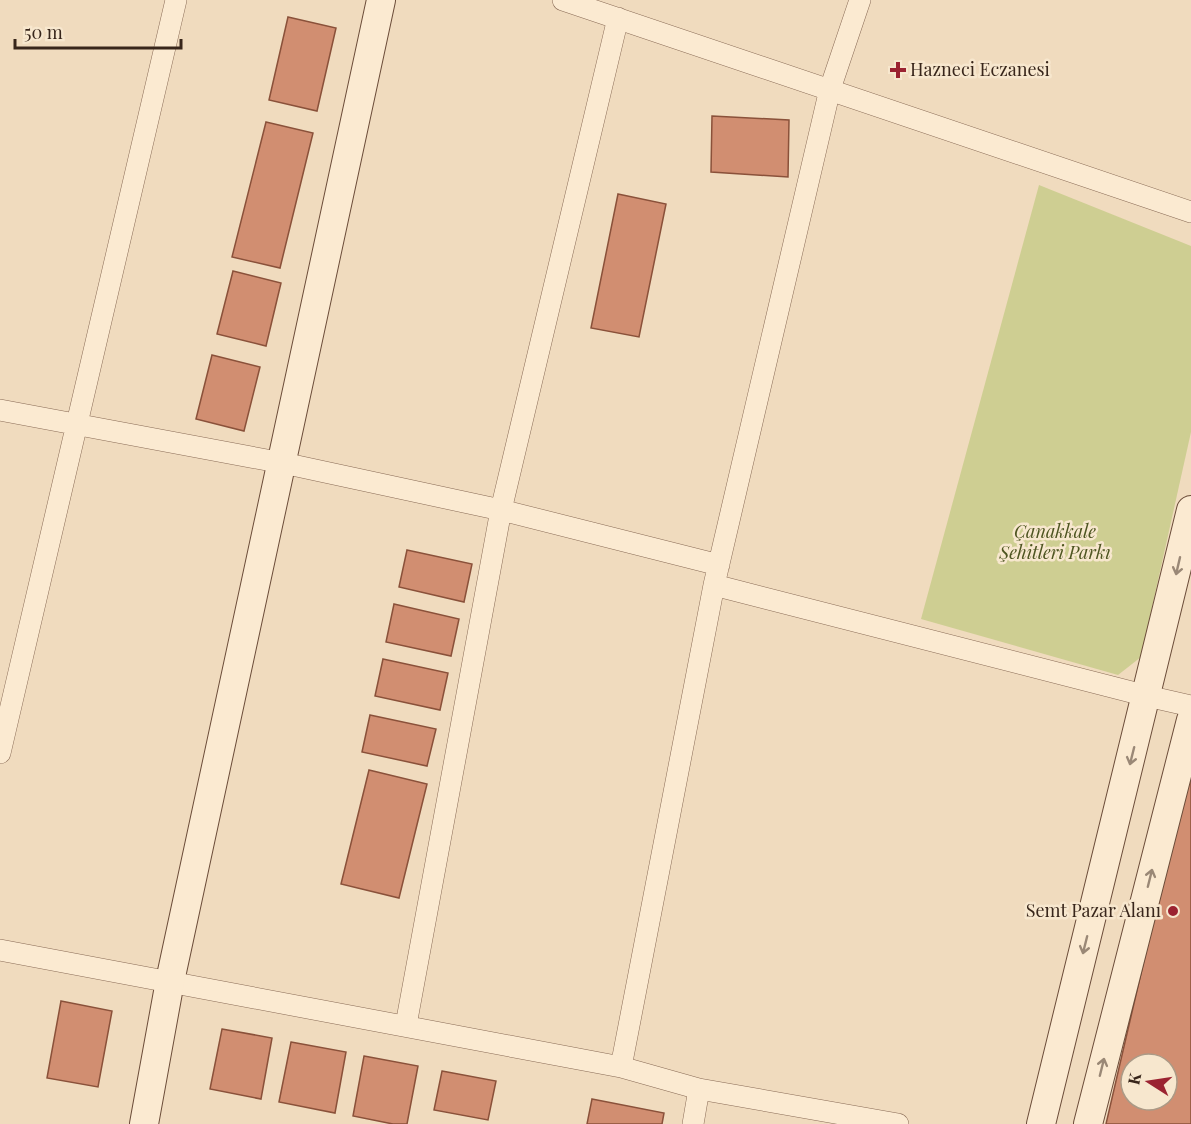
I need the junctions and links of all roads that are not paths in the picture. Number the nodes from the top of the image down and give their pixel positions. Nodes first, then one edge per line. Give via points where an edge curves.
1 (176, 0) edge
2 (381, 0) edge
3 (563, 0) edge
4 (860, 0) edge
5 (618, 18) junction
6 (830, 89) junction
7 (1191, 212) edge
8 (0, 411) edge
9 (78, 424) junction
10 (283, 463) junction
11 (501, 510) junction
12 (1191, 510) edge
13 (717, 575) junction
14 (1147, 696) junction
15 (1191, 706) edge
16 (1191, 720) edge
17 (0, 753) edge
18 (0, 950) edge
19 (170, 981) junction
20 (406, 1026) junction
21 (621, 1067) junction
22 (699, 1089) junction
23 (144, 1124) edge
24 (693, 1124) edge
25 (898, 1124) edge
26 (1041, 1124) edge
27 (1088, 1124) edge

1 - 9 street
2 - 10 street
3 - 5 street
4 - 6 street
5 - 6 street
5 - 11 street
6 - 7 street
6 - 13 street
8 - 9 street
9 - 10 street
9 - 17 street
10 - 11 street
10 - 19 street
11 - 13 street
11 - 20 street
12 -> 14 street
13 - 14 street
13 - 21 street
14 - 15 street
14 -> 26 street
27 -> 16 street
18 - 19 street
19 - 20 street
19 - 23 street
20 - 21 street
21 - 22 street
22 - 24 street
22 - 25 street

